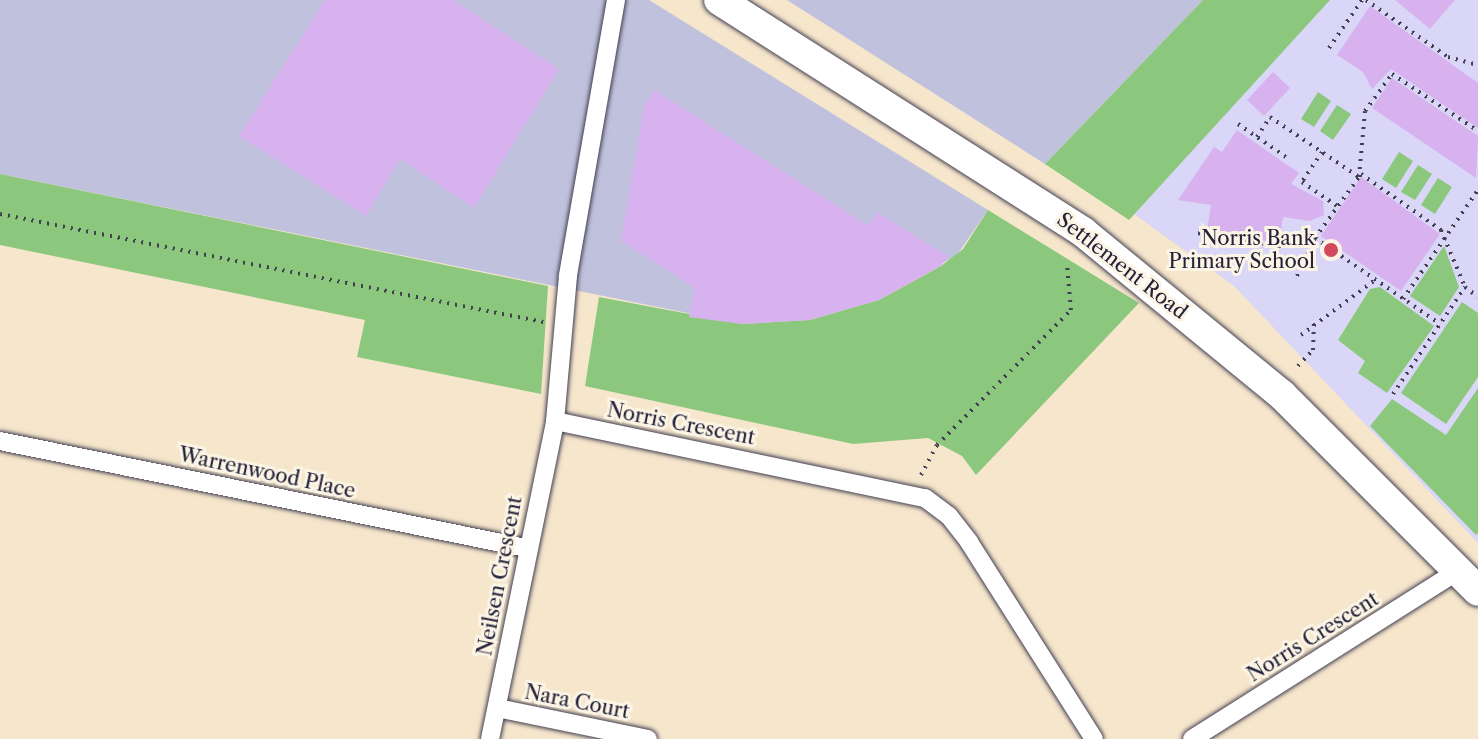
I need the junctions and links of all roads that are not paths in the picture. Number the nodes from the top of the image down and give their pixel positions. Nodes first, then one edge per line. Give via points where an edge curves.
1 (616, 0) edge
2 (719, 0) edge
3 (555, 421) junction
4 (0, 441) edge
5 (526, 548) junction
6 (1468, 581) edge
7 (497, 708) junction
8 (1206, 736) edge
9 (490, 739) edge
10 (648, 739) edge
11 (1094, 739) edge

1 - 3 street via 564,323
2 - 6 main road, Settlement Road via 1083,232 1282,395
3 - 5 street, Neilsen Crescent
3 - 11 street, Norris Crescent via 914,494 942,509
4 - 5 street, Warrenwood Place
5 - 7 street, Neilsen Crescent
6 - 8 street, Norris Crescent
7 - 9 street, Neilsen Crescent
7 - 10 street, Nara Court

